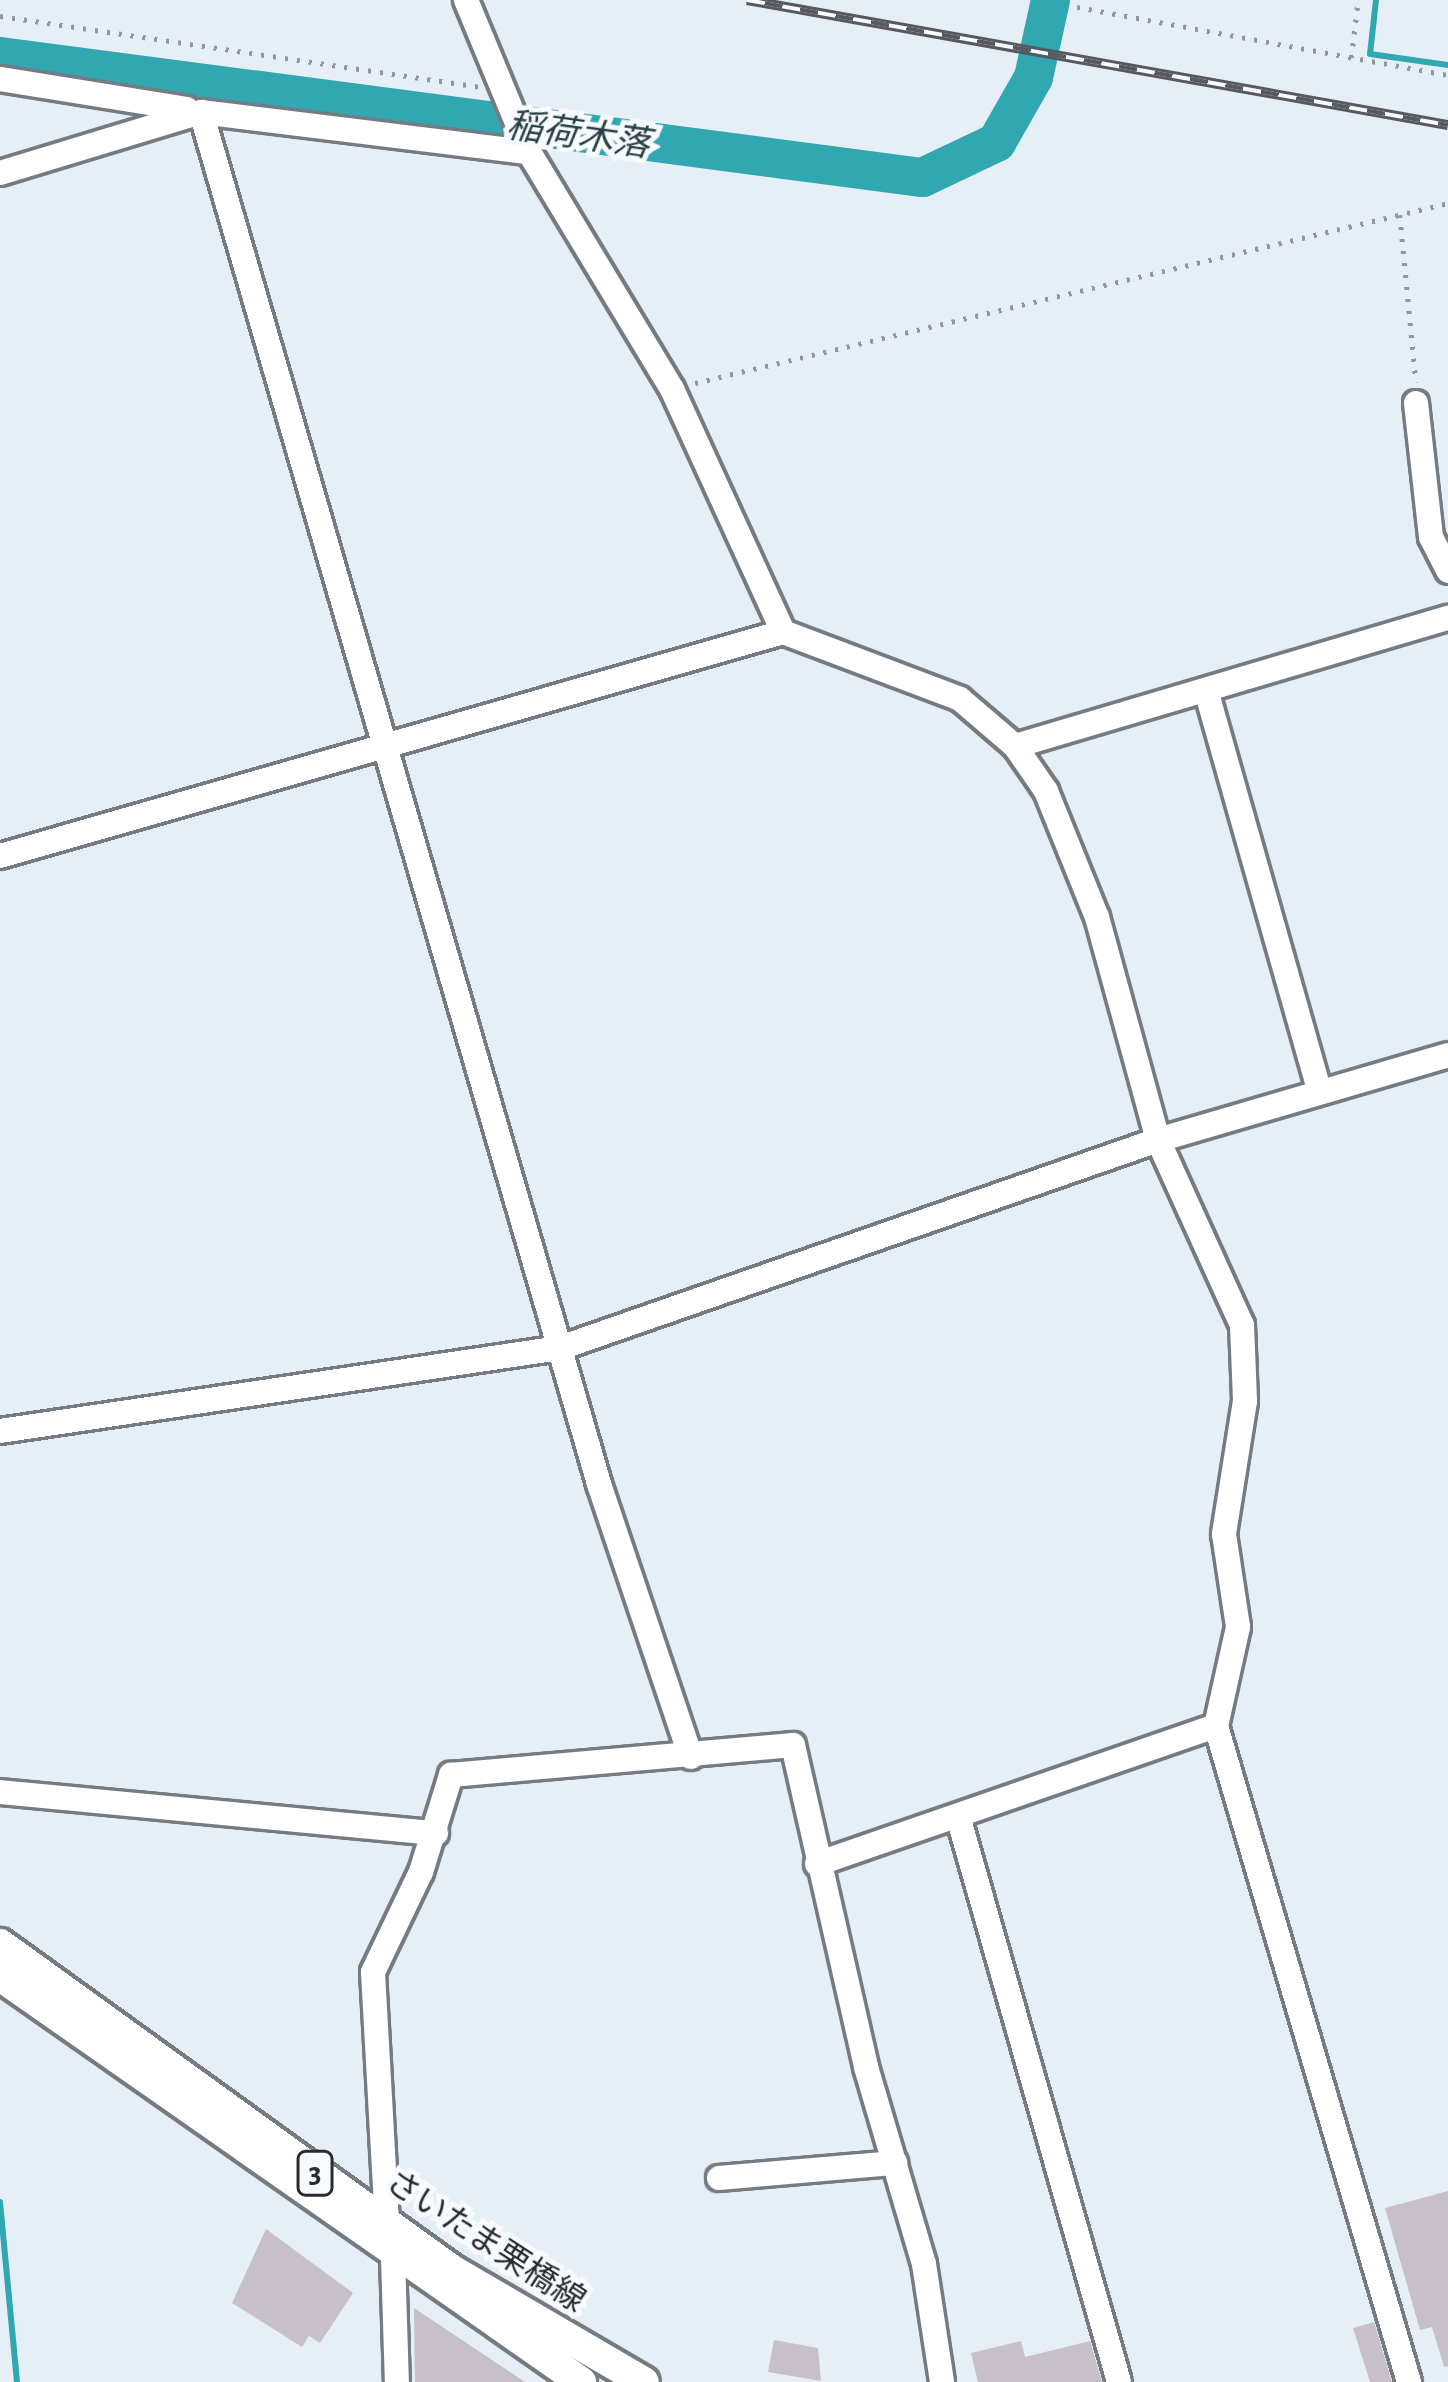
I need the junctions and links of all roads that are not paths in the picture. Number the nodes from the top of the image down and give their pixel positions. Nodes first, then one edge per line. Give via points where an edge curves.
1 (466, 0) edge
2 (0, 79) edge
3 (196, 111) junction
4 (528, 148) junction
5 (0, 173) edge
6 (1417, 403) road end
7 (1448, 571) edge
8 (1448, 618) edge
9 (783, 632) junction
10 (1206, 690) junction
11 (386, 746) junction
12 (1016, 746) junction
13 (0, 856) edge
14 (1448, 1055) edge
15 (1320, 1091) junction
16 (1158, 1140) junction
17 (560, 1348) junction
18 (0, 1431) edge
19 (1216, 1726) junction
20 (691, 1757) junction
21 (0, 1792) edge
22 (958, 1816) junction
23 (436, 1833) junction
24 (817, 1864) junction
25 (0, 1944) edge
26 (0, 1976) edge
27 (895, 2163) junction
28 (719, 2178) dead end
29 (387, 2223) junction
30 (393, 2258) junction
31 (542, 2329) junction
32 (397, 2382) edge
33 (581, 2382) edge
34 (615, 2382) edge
35 (644, 2382) edge
36 (942, 2382) edge
37 (1119, 2382) edge
38 (1409, 2382) edge

1 - 4 street
2 - 3 street
3 - 4 street
3 - 5 street
3 - 11 street
4 - 9 street via 672,389
6 - 7 street via 1432,537
8 - 10 street
9 - 11 street
9 - 12 street via 960,699
10 - 12 street
10 - 15 street
11 - 13 street
11 - 17 street
12 - 16 street via 1046,791 1097,917
14 - 15 street
15 - 16 street
16 - 17 street
16 - 19 street via 1231,1290 1248,1360 1224,1534 1238,1627
17 - 18 street
17 - 20 street
19 - 22 street
19 - 38 street
20 - 23 street via 451,1774
20 - 24 street via 793,1745 804,1763
21 - 23 street
22 - 24 street
22 - 37 street
23 - 29 street via 373,1972
24 - 27 street
25 - 29 main road, さいたま栗橋線 / 3
26 - 30 main road, さいたま栗橋線 / 3
27 - 28 street
27 - 36 street via 924,2264
29 - 31 main road, さいたま栗橋線 / 3
30 - 32 street
30 - 33 main road, さいたま栗橋線 / 3
31 - 34 street
31 - 35 main road, さいたま栗橋線 / 3

